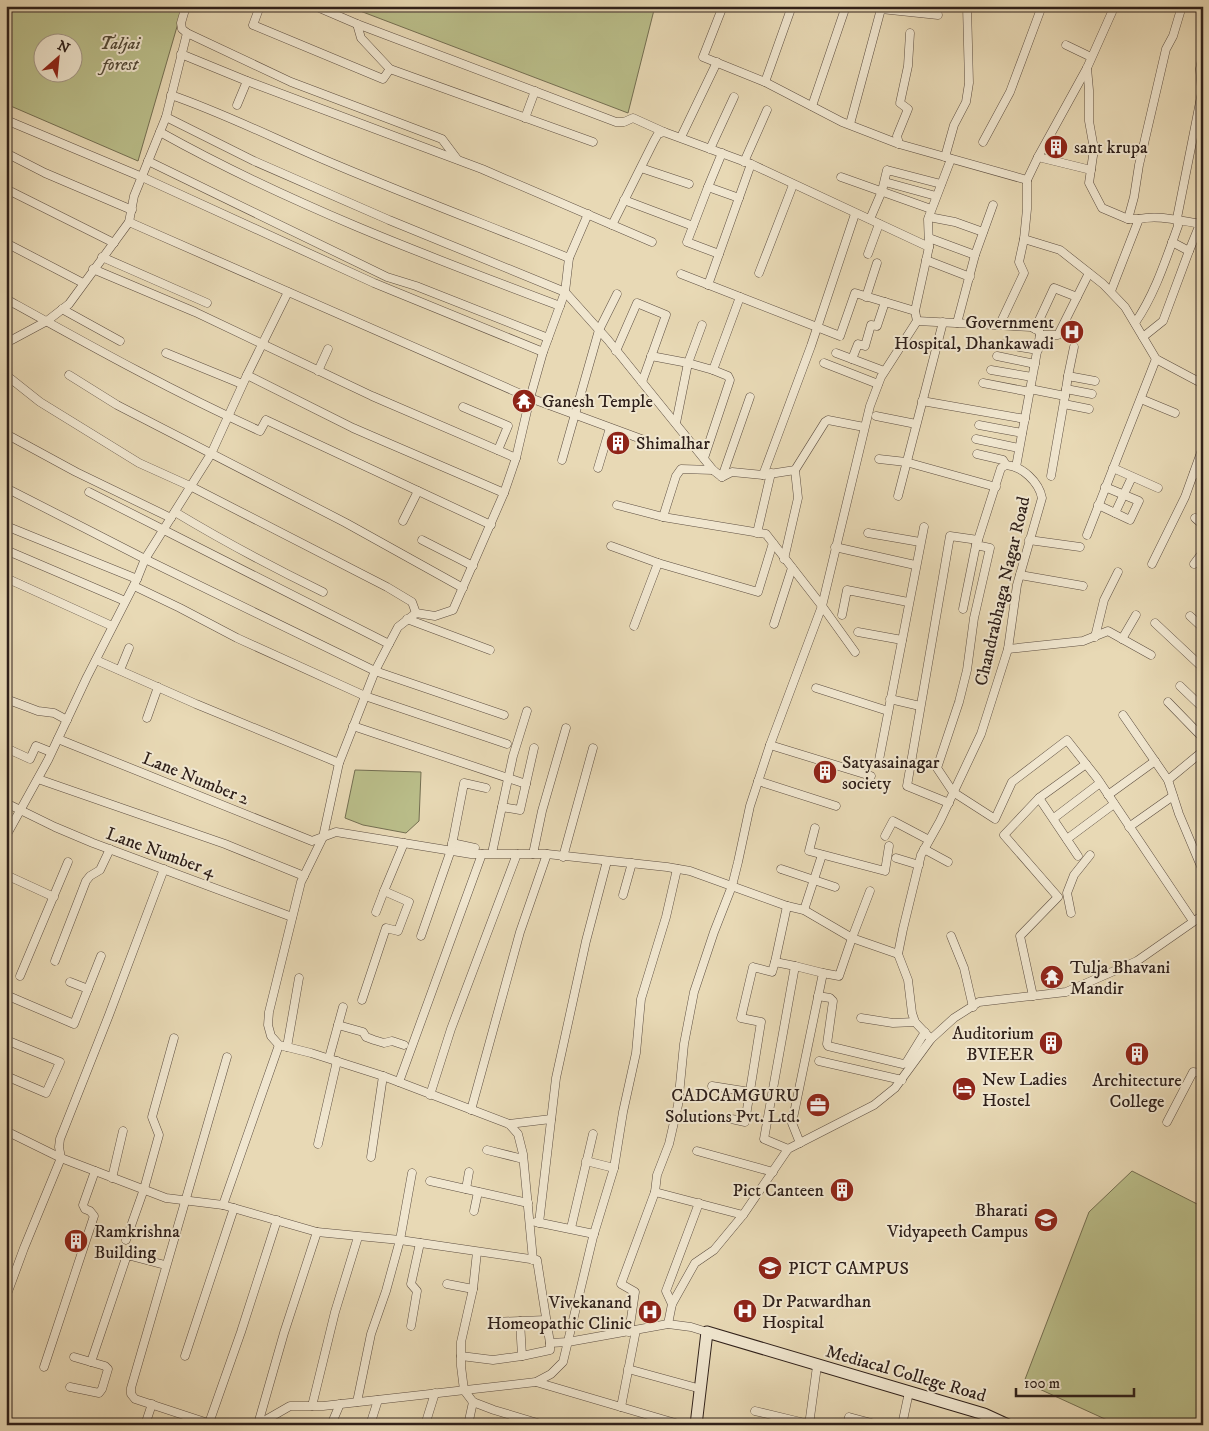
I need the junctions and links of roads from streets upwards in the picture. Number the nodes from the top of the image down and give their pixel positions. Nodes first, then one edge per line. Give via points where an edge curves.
1 (186, 6) edge
2 (260, 6) edge
3 (315, 6) edge
4 (723, 6) edge
5 (792, 6) edge
6 (846, 6) edge
7 (967, 6) edge
8 (1042, 6) edge
9 (1113, 6) edge
10 (1182, 6) edge
11 (938, 15) dead end
12 (357, 24) junction
13 (187, 33) junction
14 (910, 33) dead end
15 (1066, 45) dead end
16 (181, 54) junction
17 (1203, 54) edge
18 (1091, 57) junction
19 (716, 62) junction
20 (1087, 68) junction
21 (390, 69) junction
22 (247, 81) junction
23 (765, 82) junction
24 (535, 90) junction
25 (171, 95) junction
26 (734, 97) dead end
27 (237, 105) dead end
28 (812, 106) junction
29 (767, 110) dead end
30 (166, 117) junction
31 (525, 118) junction
32 (6, 120) edge
33 (850, 124) junction
34 (160, 132) junction
35 (664, 132) junction
36 (681, 137) junction
37 (593, 142) dead end
38 (983, 142) dead end
39 (899, 144) junction
40 (710, 149) junction
41 (6, 153) edge
42 (722, 153) junction
43 (1038, 157) junction
44 (948, 158) junction
45 (457, 159) junction
46 (148, 161) junction
47 (748, 163) junction
48 (641, 168) junction
49 (1091, 170) junction
50 (142, 177) junction
51 (840, 177) dead end
52 (1027, 180) junction
53 (885, 182) junction
54 (689, 184) dead end
55 (941, 184) junction
56 (793, 185) junction
57 (708, 187) junction
58 (6, 189) edge
59 (882, 191) junction
60 (936, 196) junction
61 (739, 198) junction
62 (624, 200) junction
63 (993, 205) dead end
64 (932, 209) junction
65 (132, 210) junction
66 (588, 214) junction
67 (855, 214) junction
68 (929, 217) junction
69 (1177, 218) junction
70 (870, 219) junction
71 (1128, 219) junction
72 (1139, 219) junction
73 (129, 222) junction
74 (879, 224) junction
75 (1201, 224) edge
76 (612, 225) junction
77 (692, 226) junction
78 (983, 232) junction
79 (929, 238) junction
80 (1024, 239) junction
81 (114, 242) junction
82 (652, 242) dead end
83 (1172, 242) junction
84 (6, 243) edge
85 (929, 247) junction
86 (1190, 251) junction
87 (719, 254) junction
88 (868, 254) dead end
89 (975, 255) junction
90 (102, 257) junction
91 (569, 258) junction
92 (926, 260) junction
93 (877, 263) dead end
94 (93, 269) junction
95 (759, 273) dead end
96 (1089, 273) junction
97 (681, 274) dead end
98 (970, 277) junction
99 (83, 283) junction
100 (708, 285) junction
101 (1111, 291) junction
102 (288, 292) junction
103 (565, 292) junction
104 (617, 294) dead end
105 (740, 297) junction
106 (866, 297) junction
107 (1077, 297) junction
108 (6, 298) edge
109 (885, 302) junction
110 (207, 303) dead end
111 (560, 306) junction
112 (62, 309) junction
113 (915, 311) junction
114 (916, 320) junction
115 (47, 321) junction
116 (943, 322) junction
117 (957, 323) junction
118 (1135, 323) junction
119 (1000, 324) junction
120 (702, 325) dead end
121 (817, 327) junction
122 (599, 330) junction
123 (1038, 332) junction
124 (1143, 337) junction
125 (548, 338) junction
126 (120, 341) dead end
127 (8, 342) edge
128 (262, 344) junction
129 (1001, 344) dead end
130 (1074, 347) dead end
131 (328, 349) dead end
132 (1038, 350) junction
133 (616, 351) junction
134 (543, 352) junction
135 (166, 353) dead end
136 (836, 353) dead end
137 (651, 356) junction
138 (997, 356) dead end
139 (852, 359) junction
140 (1156, 359) junction
141 (688, 363) junction
142 (824, 363) dead end
143 (1035, 364) junction
144 (713, 370) junction
145 (991, 370) dead end
146 (318, 371) junction
147 (884, 371) junction
148 (6, 375) edge
149 (69, 375) dead end
150 (246, 375) junction
151 (1068, 376) junction
152 (1032, 377) junction
153 (1095, 381) dead end
154 (642, 382) junction
155 (983, 383) dead end
156 (242, 384) junction
157 (878, 384) junction
158 (1203, 384) edge
159 (1030, 390) junction
160 (1092, 394) dead end
161 (1065, 396) junction
162 (750, 397) dead end
163 (530, 398) junction
164 (1141, 399) junction
165 (922, 401) junction
166 (464, 407) dead end
167 (1089, 409) dead end
168 (1175, 413) dead end
169 (227, 416) junction
170 (576, 416) junction
171 (876, 416) dead end
172 (1024, 419) junction
173 (676, 423) junction
174 (916, 424) junction
175 (979, 425) dead end
176 (864, 427) junction
177 (610, 428) junction
178 (1022, 433) junction
179 (6, 434) edge
180 (976, 439) dead end
181 (644, 440) dead end
182 (1019, 448) junction
183 (1203, 448) edge
184 (498, 450) junction
185 (210, 454) junction
186 (977, 454) dead end
187 (516, 458) junction
188 (704, 458) junction
189 (879, 459) dead end
190 (562, 460) dead end
191 (906, 462) junction
192 (1006, 465) junction
193 (1016, 467) junction
194 (598, 468) dead end
195 (1113, 468) junction
196 (714, 470) junction
197 (795, 470) junction
198 (1194, 472) junction
199 (767, 474) junction
200 (1051, 476) dead end
201 (722, 477) junction
202 (1132, 477) junction
203 (1203, 477) edge
204 (190, 486) junction
205 (996, 487) junction
206 (1105, 487) junction
207 (6, 488) edge
208 (1158, 488) dead end
209 (418, 491) junction
210 (89, 492) dead end
211 (504, 493) junction
212 (1124, 495) junction
213 (898, 496) dead end
214 (617, 505) dead end
215 (1098, 506) junction
216 (1115, 513) junction
217 (173, 515) junction
218 (663, 517) junction
219 (1194, 518) dead end
220 (403, 521) dead end
221 (491, 525) junction
222 (1203, 525) edge
223 (6, 526) edge
224 (924, 527) dead end
225 (163, 531) junction
226 (757, 533) junction
227 (868, 533) dead end
228 (1087, 535) dead end
229 (422, 540) dead end
230 (1029, 540) junction
231 (920, 542) junction
232 (773, 543) junction
233 (977, 543) junction
234 (611, 546) dead end
235 (836, 547) junction
236 (1080, 547) dead end
237 (8, 551) dead end
238 (1203, 552) edge
239 (145, 558) junction
240 (784, 559) junction
241 (658, 562) junction
242 (1152, 564) dead end
243 (1194, 564) dead end
244 (915, 565) junction
245 (473, 566) junction
246 (792, 568) junction
247 (1118, 572) dead end
248 (1020, 575) junction
249 (6, 578) edge
250 (135, 582) junction
251 (1083, 586) dead end
252 (463, 588) junction
253 (323, 592) dead end
254 (125, 601) junction
255 (908, 602) junction
256 (822, 606) junction
257 (963, 609) dead end
258 (416, 613) junction
259 (1136, 614) dead end
260 (842, 615) dead end
261 (1190, 616) dead end
262 (407, 619) junction
263 (1155, 623) dead end
264 (774, 624) dead end
265 (1202, 625) edge
266 (112, 626) junction
267 (634, 626) dead end
268 (858, 632) dead end
269 (1095, 637) junction
270 (1122, 639) junction
271 (902, 640) junction
272 (389, 644) junction
273 (129, 648) dead end
274 (1008, 649) junction
275 (490, 650) dead end
276 (855, 652) dead end
277 (1151, 655) dead end
278 (96, 660) junction
279 (1203, 668) edge
280 (120, 670) junction
281 (375, 671) junction
282 (1180, 686) dead end
283 (158, 687) junction
284 (816, 688) dead end
285 (366, 696) junction
286 (6, 699) edge
287 (890, 699) junction
288 (1168, 702) dead end
289 (920, 706) junction
290 (1203, 708) edge
291 (527, 711) dead end
292 (888, 712) junction
293 (504, 715) dead end
294 (1123, 715) dead end
295 (147, 718) dead end
296 (67, 720) junction
297 (354, 726) junction
298 (566, 728) dead end
299 (1203, 738) edge
300 (58, 739) junction
301 (507, 744) dead end
302 (770, 745) junction
303 (6, 748) edge
304 (534, 748) dead end
305 (593, 748) dead end
306 (1203, 751) edge
307 (52, 752) junction
308 (879, 760) dead end
309 (1155, 761) junction
310 (339, 763) junction
311 (1086, 764) junction
312 (872, 776) dead end
313 (508, 778) junction
314 (38, 779) junction
315 (1168, 780) junction
316 (758, 781) junction
317 (1100, 783) junction
318 (526, 784) junction
319 (486, 788) dead end
320 (953, 792) junction
321 (1108, 795) junction
322 (1173, 796) junction
323 (1040, 798) junction
324 (6, 803) edge
325 (949, 803) junction
326 (1114, 804) junction
327 (502, 806) junction
328 (836, 806) dead end
329 (21, 810) junction
330 (1054, 818) junction
331 (1129, 827) junction
332 (815, 828) dead end
333 (6, 836) edge
334 (886, 836) dead end
335 (323, 837) junction
336 (1067, 839) junction
337 (929, 840) junction
338 (404, 843) junction
339 (451, 846) junction
340 (889, 846) dead end
341 (475, 848) dead end
342 (110, 849) junction
343 (924, 849) junction
344 (492, 853) junction
345 (482, 854) junction
346 (516, 854) junction
347 (533, 854) junction
348 (546, 854) junction
349 (822, 855) junction
350 (1078, 856) dead end
351 (1090, 856) dead end
352 (563, 857) junction
353 (896, 858) dead end
354 (1201, 860) edge
355 (607, 861) junction
356 (68, 862) dead end
357 (948, 862) dead end
358 (632, 863) junction
359 (919, 865) junction
360 (164, 869) junction
361 (677, 869) junction
362 (781, 870) dead end
363 (1203, 871) edge
364 (6, 875) edge
365 (304, 876) junction
366 (813, 881) junction
367 (732, 886) junction
368 (835, 887) dead end
369 (384, 891) junction
370 (870, 891) dead end
371 (623, 895) dead end
372 (54, 896) junction
373 (787, 906) junction
374 (804, 910) junction
375 (376, 912) dead end
376 (1071, 913) dead end
377 (1203, 915) edge
378 (292, 917) junction
379 (1193, 921) junction
380 (421, 936) dead end
381 (951, 936) dead end
382 (852, 938) junction
383 (898, 954) junction
384 (101, 956) dead end
385 (55, 961) dead end
386 (775, 962) junction
387 (795, 966) junction
388 (823, 973) junction
389 (20, 976) dead end
390 (299, 978) dead end
391 (70, 982) dead end
392 (88, 989) junction
393 (6, 995) edge
394 (818, 996) junction
395 (1033, 996) junction
396 (362, 1000) dead end
397 (343, 1007) dead end
398 (973, 1007) junction
399 (861, 1018) dead end
400 (916, 1022) junction
401 (338, 1025) junction
402 (925, 1032) junction
403 (174, 1038) dead end
404 (931, 1039) junction
405 (6, 1040) edge
406 (404, 1045) dead end
407 (283, 1046) junction
408 (227, 1057) dead end
409 (333, 1060) junction
410 (819, 1061) dead end
411 (6, 1076) edge
412 (383, 1076) junction
413 (1203, 1076) edge
414 (902, 1080) junction
415 (399, 1082) junction
416 (712, 1086) dead end
417 (750, 1092) junction
418 (430, 1095) junction
419 (471, 1110) junction
420 (727, 1118) dead end
421 (551, 1119) junction
422 (1166, 1122) dead end
423 (509, 1124) junction
424 (6, 1131) edge
425 (123, 1131) dead end
426 (593, 1134) dead end
427 (800, 1143) junction
428 (318, 1144) dead end
429 (788, 1149) junction
430 (487, 1150) dead end
431 (697, 1151) dead end
432 (371, 1157) dead end
433 (61, 1158) junction
434 (523, 1159) junction
435 (586, 1161) junction
436 (614, 1168) junction
437 (95, 1171) junction
438 (469, 1172) dead end
439 (773, 1172) junction
440 (412, 1173) dead end
441 (112, 1178) junction
442 (430, 1181) dead end
443 (466, 1189) junction
444 (144, 1190) junction
445 (478, 1192) junction
446 (655, 1192) junction
447 (184, 1200) junction
448 (528, 1203) junction
449 (699, 1203) junction
450 (223, 1205) junction
451 (234, 1208) junction
452 (474, 1211) dead end
453 (743, 1215) junction
454 (277, 1220) junction
455 (529, 1221) junction
456 (540, 1223) junction
457 (571, 1228) junction
458 (317, 1232) junction
459 (594, 1234) junction
460 (358, 1237) junction
461 (126, 1240) dead end
462 (400, 1240) junction
463 (420, 1243) junction
464 (477, 1252) junction
465 (533, 1260) junction
466 (165, 1265) junction
467 (447, 1284) dead end
468 (473, 1289) junction
469 (6, 1297) edge
470 (672, 1304) junction
471 (546, 1320) junction
472 (520, 1321) junction
473 (493, 1322) dead end
474 (668, 1324) junction
475 (411, 1326) dead end
476 (633, 1331) junction
477 (707, 1332) junction
478 (568, 1342) junction
479 (550, 1343) junction
480 (185, 1356) dead end
481 (461, 1356) junction
482 (522, 1356) junction
483 (74, 1357) dead end
484 (91, 1362) junction
485 (817, 1366) junction
486 (44, 1367) dead end
487 (628, 1369) junction
488 (536, 1382) junction
489 (70, 1387) dead end
490 (701, 1389) junction
491 (464, 1390) junction
492 (912, 1392) junction
493 (435, 1393) junction
494 (378, 1400) junction
495 (357, 1402) junction
496 (473, 1402) junction
497 (152, 1404) junction
498 (340, 1404) junction
499 (312, 1406) junction
500 (621, 1407) junction
501 (755, 1411) dead end
502 (211, 1424) edge
503 (258, 1424) edge
504 (809, 1424) edge
505 (145, 1425) edge
506 (331, 1425) edge
507 (370, 1425) edge
508 (425, 1425) edge
509 (468, 1425) edge
510 (544, 1425) edge
511 (682, 1425) edge
512 (696, 1425) edge
513 (848, 1425) edge
514 (879, 1425) edge
515 (902, 1425) edge
516 (906, 1425) edge
517 (1008, 1425) edge

1 - 13 street via 181,23
2 - 21 street via 252,25 383,79
3 - 12 street
4 - 19 street via 704,57
5 - 23 street
6 - 28 street
7 - 44 street via 969,83 966,102 954,125
8 - 38 street via 1010,92
9 - 18 street
10 - 71 street via 1166,49
11 - 33 street via 881,9
12 - 21 street via 361,38
12 - 24 street
13 - 16 street
13 - 45 street via 291,82 442,139
14 - 39 street via 908,66 900,103 908,109 897,136
15 - 18 street
16 - 22 street
16 - 25 street
17 - 69 street via 1200,69 1202,92
18 - 20 street
19 - 23 street
19 - 36 street
20 - 43 street
20 - 49 street via 1089,121 1094,149
21 - 31 street
22 - 27 street
22 - 45 street
23 - 28 street
24 - 31 street
24 - 35 street via 616,122 634,118
25 - 30 street
25 - 91 street via 220,112 340,166
26 - 40 street
28 - 33 street
29 - 47 street
30 - 34 street
30 - 103 street via 263,165
31 - 37 street
32 - 50 street
33 - 39 street
34 - 46 street
34 - 111 street via 267,188 385,239
35 - 36 street
35 - 48 street via 658,134
36 - 40 street
39 - 44 street
40 - 42 street
41 - 65 street via 44,173
42 - 47 street
42 - 57 street
43 - 49 street
43 - 52 street
44 - 52 street
44 - 55 street
45 - 66 street
46 - 50 street
46 - 125 street via 387,276
47 - 56 street
47 - 61 street
48 - 54 street
48 - 62 street
49 - 71 street via 1089,183 1102,208
50 - 65 street
50 - 134 street via 374,283
51 - 59 street
52 - 80 street via 1028,210
53 - 55 street via 887,170
53 - 59 street
53 - 60 street
55 - 60 street
56 - 67 street
56 - 95 street
57 - 61 street
57 - 77 street
58 - 81 street
59 - 64 street
59 - 70 street
60 - 64 street
61 - 87 street
62 - 76 street
62 - 77 street
63 - 78 street
64 - 68 street
65 - 73 street
66 - 76 street
66 - 91 street
67 - 70 street
67 - 121 street
68 - 78 street
68 - 79 street
69 - 72 street
69 - 75 street
69 - 83 street via 1178,226
70 - 74 street
71 - 72 street
72 - 101 street
73 - 81 street
73 - 102 street
74 - 85 street
74 - 88 street
75 - 86 street
76 - 82 street
77 - 87 street via 687,242
78 - 89 street
79 - 85 street
79 - 89 street
80 - 96 street via 1060,250
80 - 119 street via 1019,262 1024,273
81 - 90 street
83 - 86 street
83 - 118 street via 1144,311
84 - 99 street
85 - 92 street
86 - 124 street via 1163,321
87 - 100 street
89 - 98 street
90 - 94 street
90 - 110 street
91 - 103 street
92 - 98 street
92 - 113 street
93 - 106 street
94 - 99 street
94 - 128 street
96 - 101 street
96 - 107 street
97 - 100 street
98 - 117 street
99 - 112 street
100 - 105 street
101 - 118 street
102 - 128 street
102 - 163 street
103 - 111 street
103 - 122 street
104 - 122 street
105 - 121 street
105 - 144 street
106 - 109 street
106 - 121 street via 855,293 840,336
107 - 123 street via 1058,335
107 - 123 street via 1054,288
108 - 115 street
109 - 113 street
109 - 139 street via 877,326 871,325 864,346 858,344
111 - 125 street
112 - 115 street
112 - 126 street
113 - 114 street
114 - 116 street
114 - 147 street
115 - 127 street
115 - 169 street
116 - 117 street
116 - 165 street
117 - 119 street
118 - 124 street
119 - 123 street via 1031,327
120 - 141 street
121 - 199 street
122 - 133 street
122 - 170 street
123 - 132 street
124 - 140 street
125 - 134 street
128 - 146 street
128 - 150 street
129 - 132 street
130 - 151 street
131 - 146 street
132 - 143 street
133 - 137 street via 637,303 666,315
133 - 154 street
134 - 163 street
135 - 156 street
136 - 139 street
137 - 141 street
137 - 154 street
138 - 143 street
139 - 147 street
140 - 158 street
140 - 164 street
141 - 144 street
141 - 173 street
142 - 157 street
143 - 152 street
144 - 188 street via 730,380
145 - 152 street
146 - 184 street
147 - 157 street
148 - 204 street via 40,402 139,463
149 - 185 street via 117,405
150 - 156 street
150 - 211 street via 353,428
151 - 153 street
151 - 161 street
152 - 159 street
154 - 173 street
155 - 159 street
156 - 169 street
157 - 176 street
159 - 161 street
159 - 172 street
160 - 161 street
161 - 167 street
161 - 200 street
162 - 201 street
163 - 170 street
163 - 187 street
164 - 168 street
164 - 195 street
165 - 172 street
165 - 174 street
166 - 184 street via 508,426
169 - 185 street
169 - 209 street via 260,431 266,420
170 - 177 street
170 - 190 street
171 - 174 street
172 - 178 street
173 - 188 street
174 - 191 street
175 - 178 street
176 - 197 street via 831,420 825,422
176 - 235 street
177 - 181 street
177 - 194 street
178 - 182 street
179 - 217 street via 76,472
180 - 182 street
182 - 193 street
183 - 198 street
184 - 187 street
185 - 204 street
185 - 252 street via 346,523
186 - 192 street via 1004,460
187 - 211 street
188 - 196 street
189 - 191 street
191 - 205 street
191 - 213 street
192 - 193 street
192 - 205 street
193 - 230 street, Chandrabhaga Nagar Road via 1034,482 1042,498
195 - 202 street
195 - 206 street
196 - 201 street
196 - 218 street via 681,469
197 - 199 street
197 - 240 street via 798,498
198 - 203 street
198 - 242 street
199 - 201 street via 732,472
199 - 226 street
202 - 208 street
202 - 212 street
204 - 217 street
204 - 258 street via 387,587 412,602
205 - 233 street
206 - 212 street
206 - 215 street
207 - 239 street
209 - 220 street
209 - 221 street
210 - 225 street
211 - 221 street
212 - 216 street
212 - 216 street via 1139,502 1130,520
214 - 218 street
215 - 216 street
215 - 228 street
217 - 225 street
217 - 253 street
218 - 226 street
219 - 222 street
221 - 245 street
223 - 250 street
224 - 231 street
225 - 239 street
225 - 272 street
226 - 232 street via 766,534
227 - 231 street
229 - 245 street
230 - 236 street
230 - 248 street, Chandrabhaga Nagar Road
231 - 244 street
232 - 240 street
232 - 241 street via 758,592
233 - 257 street
233 - 289 street via 950,536
233 - 320 street via 990,548 974,618 967,670 937,768
234 - 241 street
235 - 244 street
235 - 256 street
237 - 254 street
238 - 243 street
239 - 250 street
239 - 281 street
240 - 246 street
241 - 267 street
244 - 255 street
245 - 252 street
246 - 256 street
246 - 264 street
247 - 269 street via 1104,600
248 - 251 street
248 - 274 street, Chandrabhaga Nagar Road
249 - 266 street
250 - 254 street
250 - 285 street via 237,638
252 - 258 street via 453,610 435,616
254 - 266 street
255 - 260 street via 847,590
255 - 271 street
256 - 276 street
256 - 302 street
258 - 262 street
259 - 270 street
261 - 265 street
262 - 272 street via 398,627
262 - 275 street
263 - 279 street
266 - 278 street
268 - 271 street
269 - 270 street via 1108,631
269 - 274 street
270 - 277 street
271 - 287 street
272 - 281 street
273 - 280 street
274 - 320 street, Chandrabhaga Nagar Road via 981,734
278 - 280 street
278 - 296 street
280 - 283 street
281 - 285 street
281 - 293 street
282 - 290 street
283 - 295 street
283 - 310 street
284 - 292 street
285 - 297 street
285 - 301 street
286 - 296 street
287 - 289 street
287 - 292 street
288 - 299 street
289 - 325 street via 907,786
291 - 313 street
292 - 308 street
294 - 309 street
296 - 300 street
297 - 310 street
297 - 313 street
298 - 347 street
300 - 307 street
300 - 335 street, Lane Number 2 via 312,842
302 - 312 street
302 - 316 street
303 - 307 street via 30,759 36,746
304 - 318 street
305 - 352 street
306 - 315 street
307 - 314 street
309 - 315 street
309 - 321 street
310 - 335 street
311 - 317 street
311 - 320 street via 1067,740 1012,782 995,819
311 - 323 street
313 - 318 street
313 - 327 street
314 - 329 street
314 - 365 street via 225,844
315 - 322 street
316 - 328 street
316 - 367 street
317 - 321 street
317 - 330 street
318 - 327 street via 520,810
319 - 339 street via 464,783
320 - 325 street, Chandrabhaga Nagar Road
321 - 326 street
322 - 331 street
322 - 354 street
323 - 330 street
323 - 395 street via 1004,835 1058,897 1020,936
324 - 329 street, Lane Number 4
325 - 337 street, Chandrabhaga Nagar Road
326 - 331 street
326 - 336 street
327 - 344 street
329 - 333 street
329 - 342 street, Lane Number 4
330 - 336 street
331 - 379 street
332 - 349 street via 809,851
334 - 337 street via 893,821
335 - 338 street, Lane Number 2 via 336,832
335 - 365 street
336 - 350 street
337 - 343 street, Chandrabhaga Nagar Road
338 - 339 street, Lane Number 2
338 - 369 street
339 - 341 street
339 - 345 street via 470,854
339 - 380 street
340 - 349 street via 885,871
342 - 360 street, Lane Number 4
342 - 385 street via 100,870 86,881
343 - 357 street
343 - 359 street, Chandrabhaga Nagar Road
344 - 345 street
344 - 346 street
345 - 415 street
346 - 347 street
346 - 418 street
347 - 348 street
348 - 352 street
348 - 419 street via 520,932
349 - 366 street
351 - 376 street via 1074,875 1067,893
352 - 355 street
353 - 359 street
354 - 363 street
355 - 358 street
355 - 421 street via 565,1034
356 - 372 street
358 - 361 street
358 - 371 street
359 - 383 street, Chandrabhaga Nagar Road
360 - 378 street, Lane Number 4
360 - 433 street via 60,1139
361 - 367 street
361 - 436 street via 641,999 636,1053 622,1112
362 - 366 street
364 - 372 street
365 - 378 street
366 - 368 street
366 - 374 street
367 - 373 street
367 - 446 street via 694,992 684,1044 678,1105
369 - 375 street
369 - 396 street via 409,902 398,931 386,928
370 - 382 street
372 - 389 street
373 - 374 street
373 - 386 street
374 - 382 street
377 - 379 street
378 - 407 street via 268,1025 271,1036
379 - 395 street via 1137,961 1066,992
381 - 398 street via 964,968
382 - 383 street
382 - 388 street via 840,976
383 - 400 street via 908,980
384 - 392 street
386 - 387 street
386 - 417 street via 772,972 754,967 742,1018 761,1022
387 - 388 street
387 - 429 street via 764,1140
388 - 394 street
390 - 407 street
391 - 392 street
392 - 393 street via 74,1024
394 - 402 street via 833,1001 828,1046 903,1064
394 - 427 street via 792,1123
395 - 398 street via 979,1002
397 - 401 street
398 - 404 street via 954,1018
399 - 400 street via 893,1023
400 - 402 street
401 - 406 street via 363,1032 374,1040
401 - 409 street
402 - 404 street
403 - 444 street via 152,1117 159,1136
404 - 414 street
405 - 411 street via 60,1062 46,1093
407 - 409 street
407 - 450 street
408 - 447 street
409 - 412 street
409 - 428 street
410 - 414 street
412 - 415 street
412 - 432 street
413 - 422 street via 1193,1072
414 - 427 street via 874,1105
415 - 418 street
416 - 417 street
417 - 420 street via 745,1122
418 - 419 street
419 - 423 street
421 - 423 street
421 - 456 street
423 - 434 street via 518,1134
424 - 433 street
425 - 441 street
426 - 435 street
427 - 429 street
429 - 439 street
430 - 434 street
431 - 439 street
433 - 437 street
433 - 469 street
434 - 448 street
435 - 436 street
435 - 457 street
436 - 459 street
437 - 441 street
437 - 486 street via 83,1205 94,1216
438 - 443 street
439 - 453 street
440 - 462 street
441 - 444 street
442 - 443 street
443 - 445 street
444 - 447 street
444 - 461 street
445 - 448 street
445 - 452 street
446 - 449 street
446 - 476 street via 621,1284 635,1292
447 - 450 street
447 - 466 street
448 - 455 street
449 - 453 street
449 - 470 street via 666,1291
450 - 451 street
451 - 454 street
451 - 480 street
453 - 470 street via 714,1250 695,1263
454 - 458 street
454 - 502 street
455 - 456 street
455 - 465 street
456 - 457 street
457 - 459 street
458 - 460 street
458 - 503 street
459 - 478 street
460 - 462 street
460 - 499 street
462 - 463 street
462 - 495 street via 371,1334
463 - 464 street
463 - 475 street via 411,1284 418,1291
464 - 465 street
464 - 468 street
465 - 471 street via 537,1260
466 - 484 street via 127,1255
466 - 497 street via 130,1388 135,1399
467 - 468 street
468 - 481 street
470 - 474 street
471 - 472 street
471 - 479 street
472 - 473 street
472 - 482 street
474 - 476 street
474 - 477 street
476 - 478 street
476 - 487 street
477 - 485 street, Mediacal College Road
477 - 490 street
478 - 479 street
478 - 488 street via 558,1369
479 - 482 street via 550,1350
481 - 482 street via 493,1360
481 - 491 street
483 - 484 street
484 - 489 street via 108,1369 101,1392
485 - 492 street, Mediacal College Road
485 - 504 street
487 - 490 street
487 - 500 street
488 - 491 street
488 - 500 street
490 - 512 street
491 - 493 street
491 - 496 street
492 - 515 street
492 - 516 street
492 - 517 street, Mediacal College Road via 984,1414
493 - 494 street
493 - 508 street
494 - 495 street
494 - 507 street
495 - 498 street
496 - 509 street
496 - 510 street
497 - 502 street
497 - 505 street
498 - 499 street
498 - 506 street
499 - 503 street via 290,1406
500 - 511 street
501 - 504 street
513 - 514 street via 849,1417

